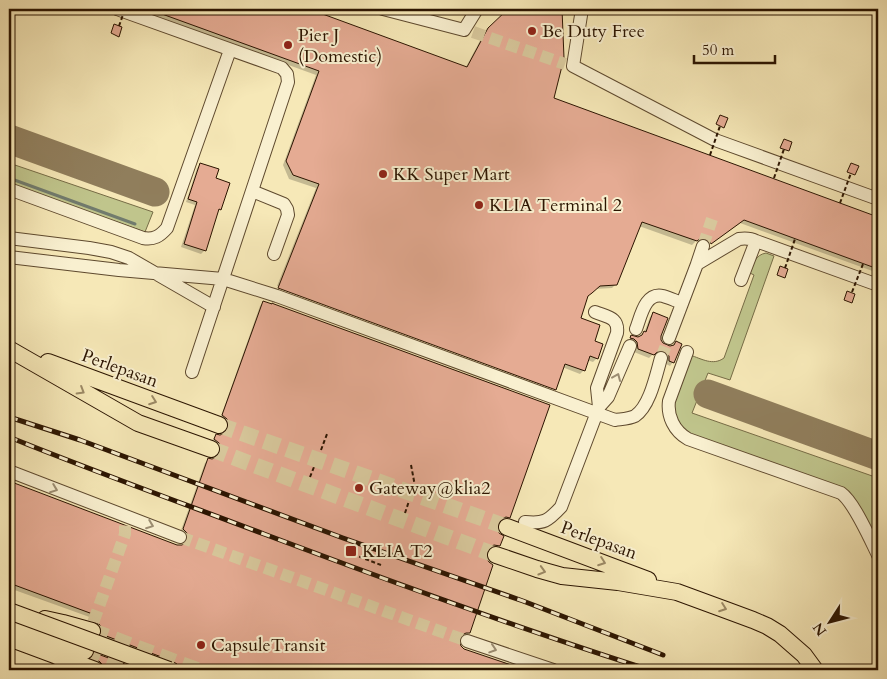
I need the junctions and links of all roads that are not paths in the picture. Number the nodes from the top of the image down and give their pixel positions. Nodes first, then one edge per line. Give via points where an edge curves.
1 (117, 9) edge
2 (383, 9) edge
3 (477, 9) edge
4 (582, 9) edge
5 (230, 50) junction
6 (9, 189) edge
7 (252, 191) junction
8 (878, 199) edge
9 (9, 238) edge
10 (756, 241) junction
11 (703, 246) tunnel mouth
12 (274, 254) dead end
13 (9, 258) edge
14 (697, 264) junction
15 (151, 272) junction
16 (223, 279) junction
17 (741, 280) dead end
18 (878, 285) edge
19 (682, 303) junction
20 (214, 307) junction
21 (594, 312) dead end
22 (636, 329) dead end
23 (669, 338) tunnel mouth
24 (630, 346) dead end
25 (9, 348) edge
26 (686, 352) dead end
27 (661, 358) tunnel mouth
28 (192, 372) dead end
29 (598, 410) junction
30 (219, 425) tunnel mouth
31 (211, 449) tunnel mouth
32 (9, 471) edge
33 (525, 522) dead end
34 (507, 527) tunnel mouth
35 (180, 537) tunnel mouth
36 (496, 555) tunnel mouth
37 (878, 555) edge
38 (677, 592) junction
39 (9, 612) edge
40 (9, 623) edge
41 (9, 630) edge
42 (92, 632) tunnel mouth
43 (16, 641) edge
44 (467, 641) tunnel mouth
45 (81, 657) junction
46 (54, 670) edge
47 (95, 670) edge
48 (169, 670) edge
49 (553, 670) edge
50 (815, 670) edge

1 - 5 street
2 - 3 street via 468,31
4 - 8 street via 569,65 715,140
5 - 6 street via 167,228 159,236 143,238
5 - 7 street via 282,68 287,74 288,82
7 - 12 street via 284,204 287,209 288,215
7 - 16 street
9 - 15 street via 111,252 129,258
10 - 14 street via 739,239
10 - 17 street
10 - 18 street
11 - 14 street
13 - 15 street
14 - 19 street
15 - 16 street
15 - 20 street
16 - 20 street
16 - 29 street
19 - 22 street via 662,296 649,299
19 - 23 street
20 - 28 street
21 - 29 street via 614,319 618,326 597,388
29 -> 24 street via 608,397
25 -> 30 main road, Perlepasan
25 -> 31 main road via 138,423
26 - 37 street via 668,407 673,424 682,435 846,496
27 - 29 street via 648,399 634,417 615,420
29 - 33 street via 561,507 540,523
32 -> 35 street via 123,518
34 -> 38 main road, Perlepasan
36 -> 38 main road via 562,576
38 -> 50 main road via 767,626 792,644
39 - 42 main road, bridge
39 - 48 main road, bridge
40 - 45 main road
41 - 43 street
43 - 45 main road
44 -> 49 street
45 - 46 street
45 - 47 main road

